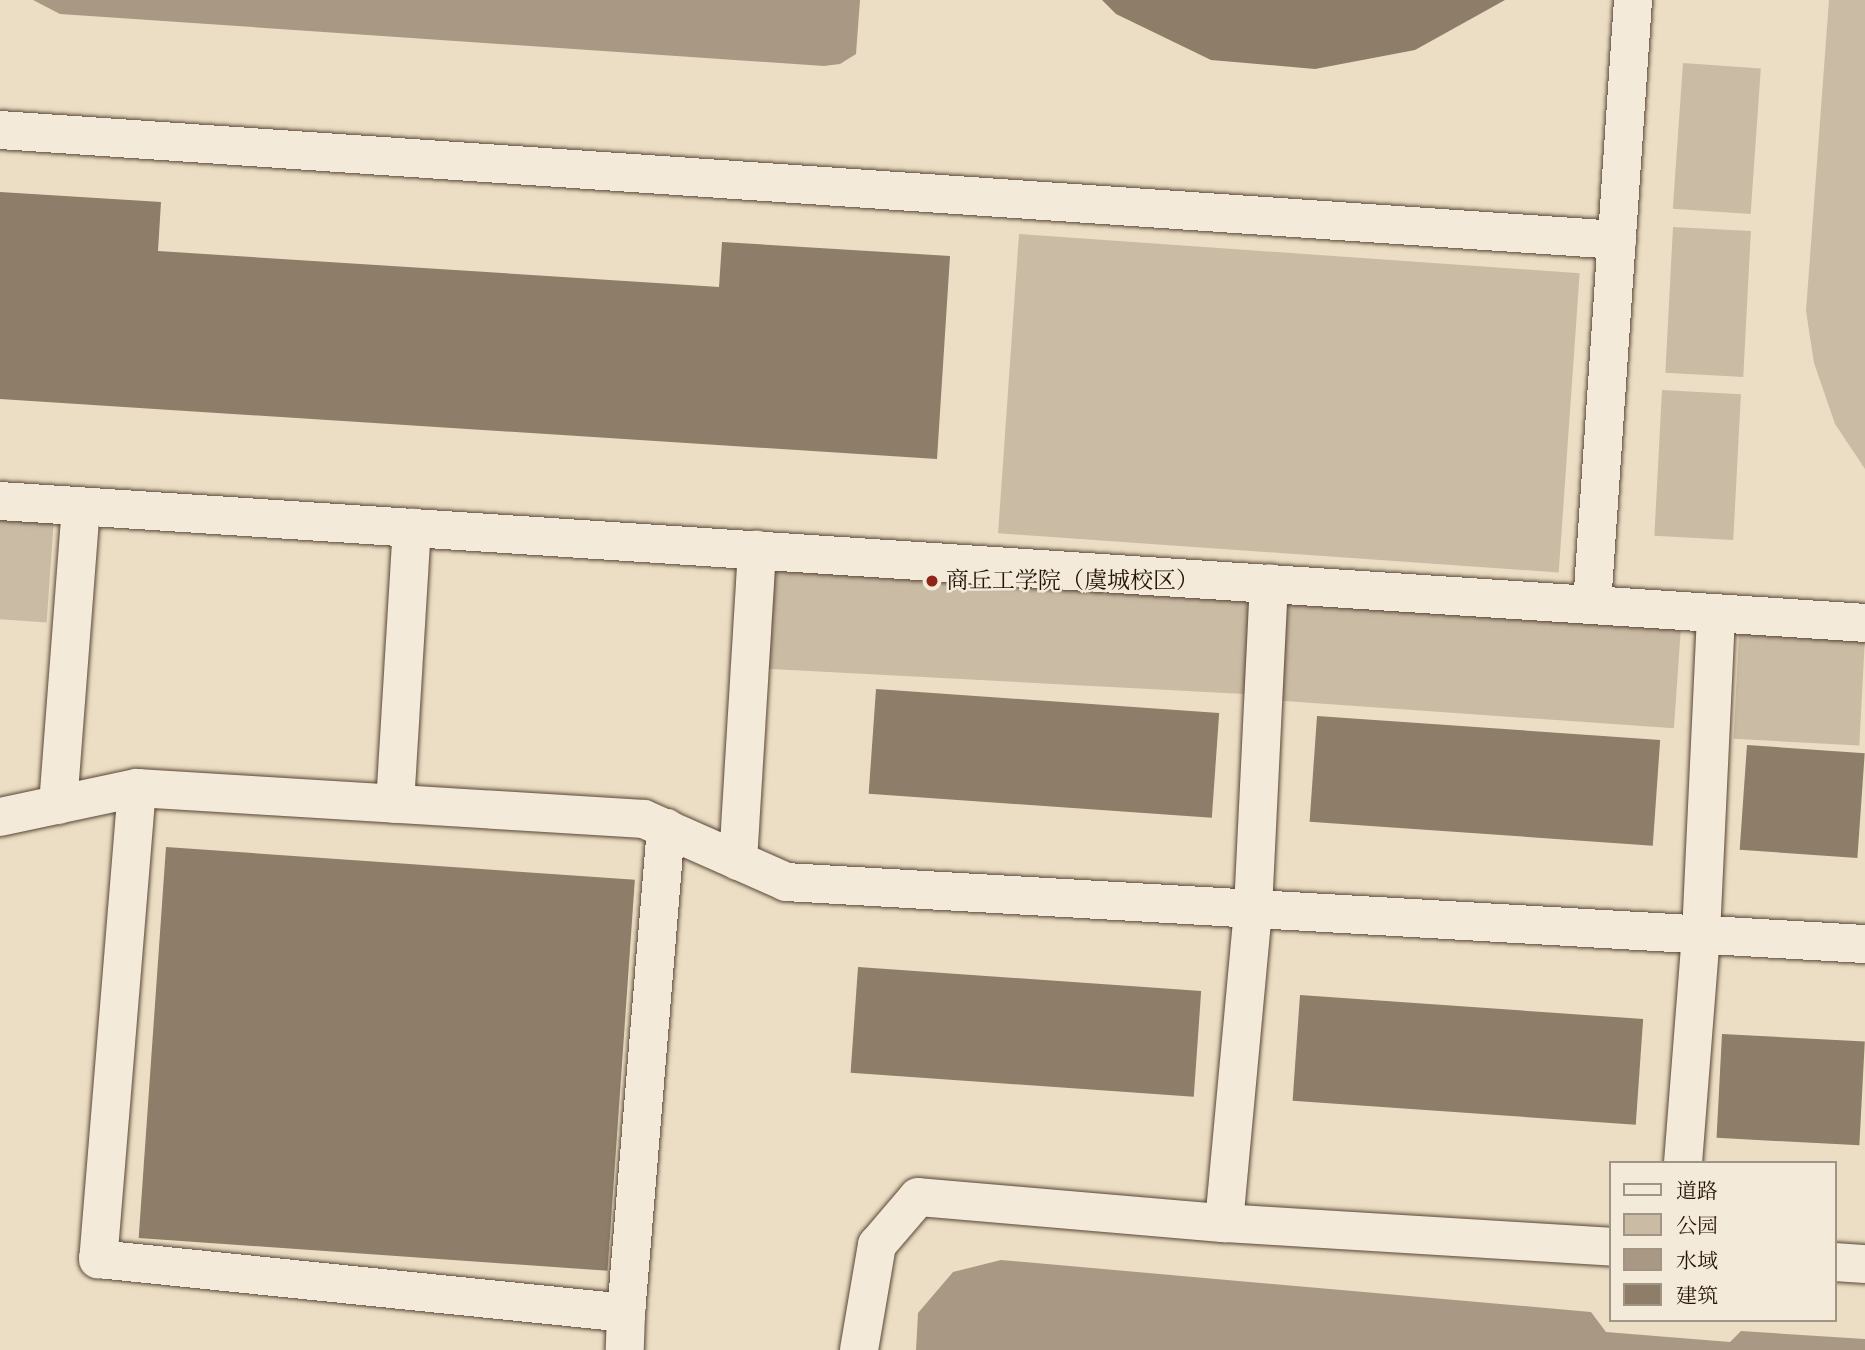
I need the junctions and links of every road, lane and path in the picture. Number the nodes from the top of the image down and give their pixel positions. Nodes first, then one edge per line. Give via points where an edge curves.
1 (1633, 0) edge
2 (0, 130) edge
3 (1617, 240) junction
4 (0, 501) edge
5 (81, 507) junction
6 (412, 528) junction
7 (757, 550) junction
8 (1269, 583) junction
9 (1592, 605) junction
10 (1716, 612) junction
11 (1865, 623) edge
12 (136, 788) junction
13 (58, 804) junction
14 (396, 804) junction
15 (0, 817) edge
16 (666, 828) junction
17 (738, 861) junction
18 (1253, 909) junction
19 (1701, 934) junction
20 (1865, 944) edge
21 (1683, 1161) edge
22 (1224, 1223) junction
23 (1610, 1247) edge
24 (1837, 1262) edge
25 (1865, 1264) edge
26 (625, 1332) edge
27 (859, 1350) edge

1 - 3 lane
2 - 3 lane
3 - 9 lane
4 - 5 lane
5 - 6 lane
5 - 13 lane
6 - 7 lane
6 - 14 lane
7 - 8 lane
7 - 17 lane
8 - 9 lane
8 - 18 lane
9 - 10 lane
10 - 11 lane
10 - 19 lane
12 - 13 lane
12 - 14 lane
12 - 26 lane via 98,1259
13 - 15 lane
14 - 16 lane via 645,819
16 - 17 lane
16 - 26 lane
17 - 18 lane via 786,882
18 - 19 lane
18 - 22 lane
19 - 20 lane
19 - 21 lane
22 - 23 lane
22 - 27 lane via 918,1197 877,1245
24 - 25 lane

